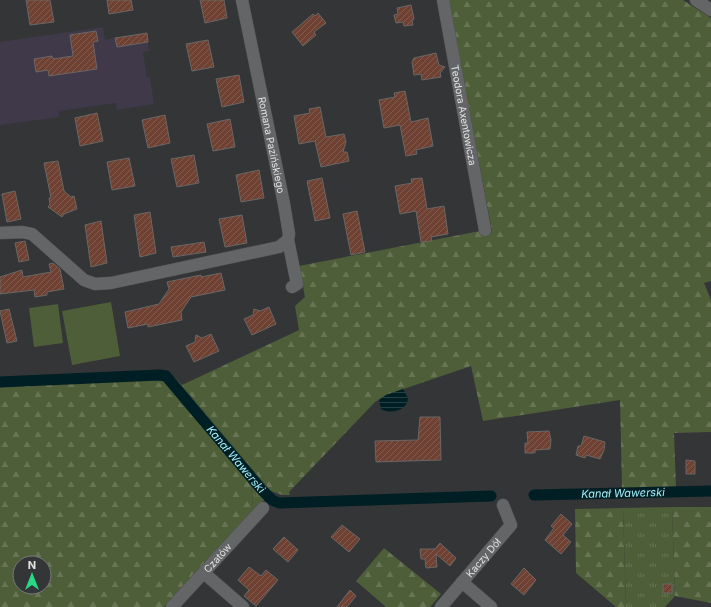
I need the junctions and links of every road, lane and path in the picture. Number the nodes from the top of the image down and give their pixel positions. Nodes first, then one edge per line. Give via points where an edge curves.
1 (242, 0) edge
2 (443, 0) edge
3 (696, 0) edge
4 (711, 10) edge
5 (485, 230) dead end
6 (0, 233) edge
7 (288, 240) junction
8 (292, 287) dead end
9 (503, 504) dead end
10 (263, 508) dead end
11 (204, 573) junction
12 (462, 582) junction
13 (172, 607) edge
14 (243, 607) edge
15 (441, 607) edge
16 (490, 607) edge

1 - 7 street, Romana Pazińskiego via 283,198
2 - 5 street, Teodora Axentowicza
3 - 4 street
6 - 7 street via 32,234 84,280 95,284 111,283 279,247
7 - 8 street, Romana Pazińskiego via 297,284
9 - 12 street, Kaczy Dół via 511,525
10 - 11 street, Czatów
11 - 13 street, Czatów
11 - 14 street
12 - 15 street, Kaczy Dół
12 - 16 street

